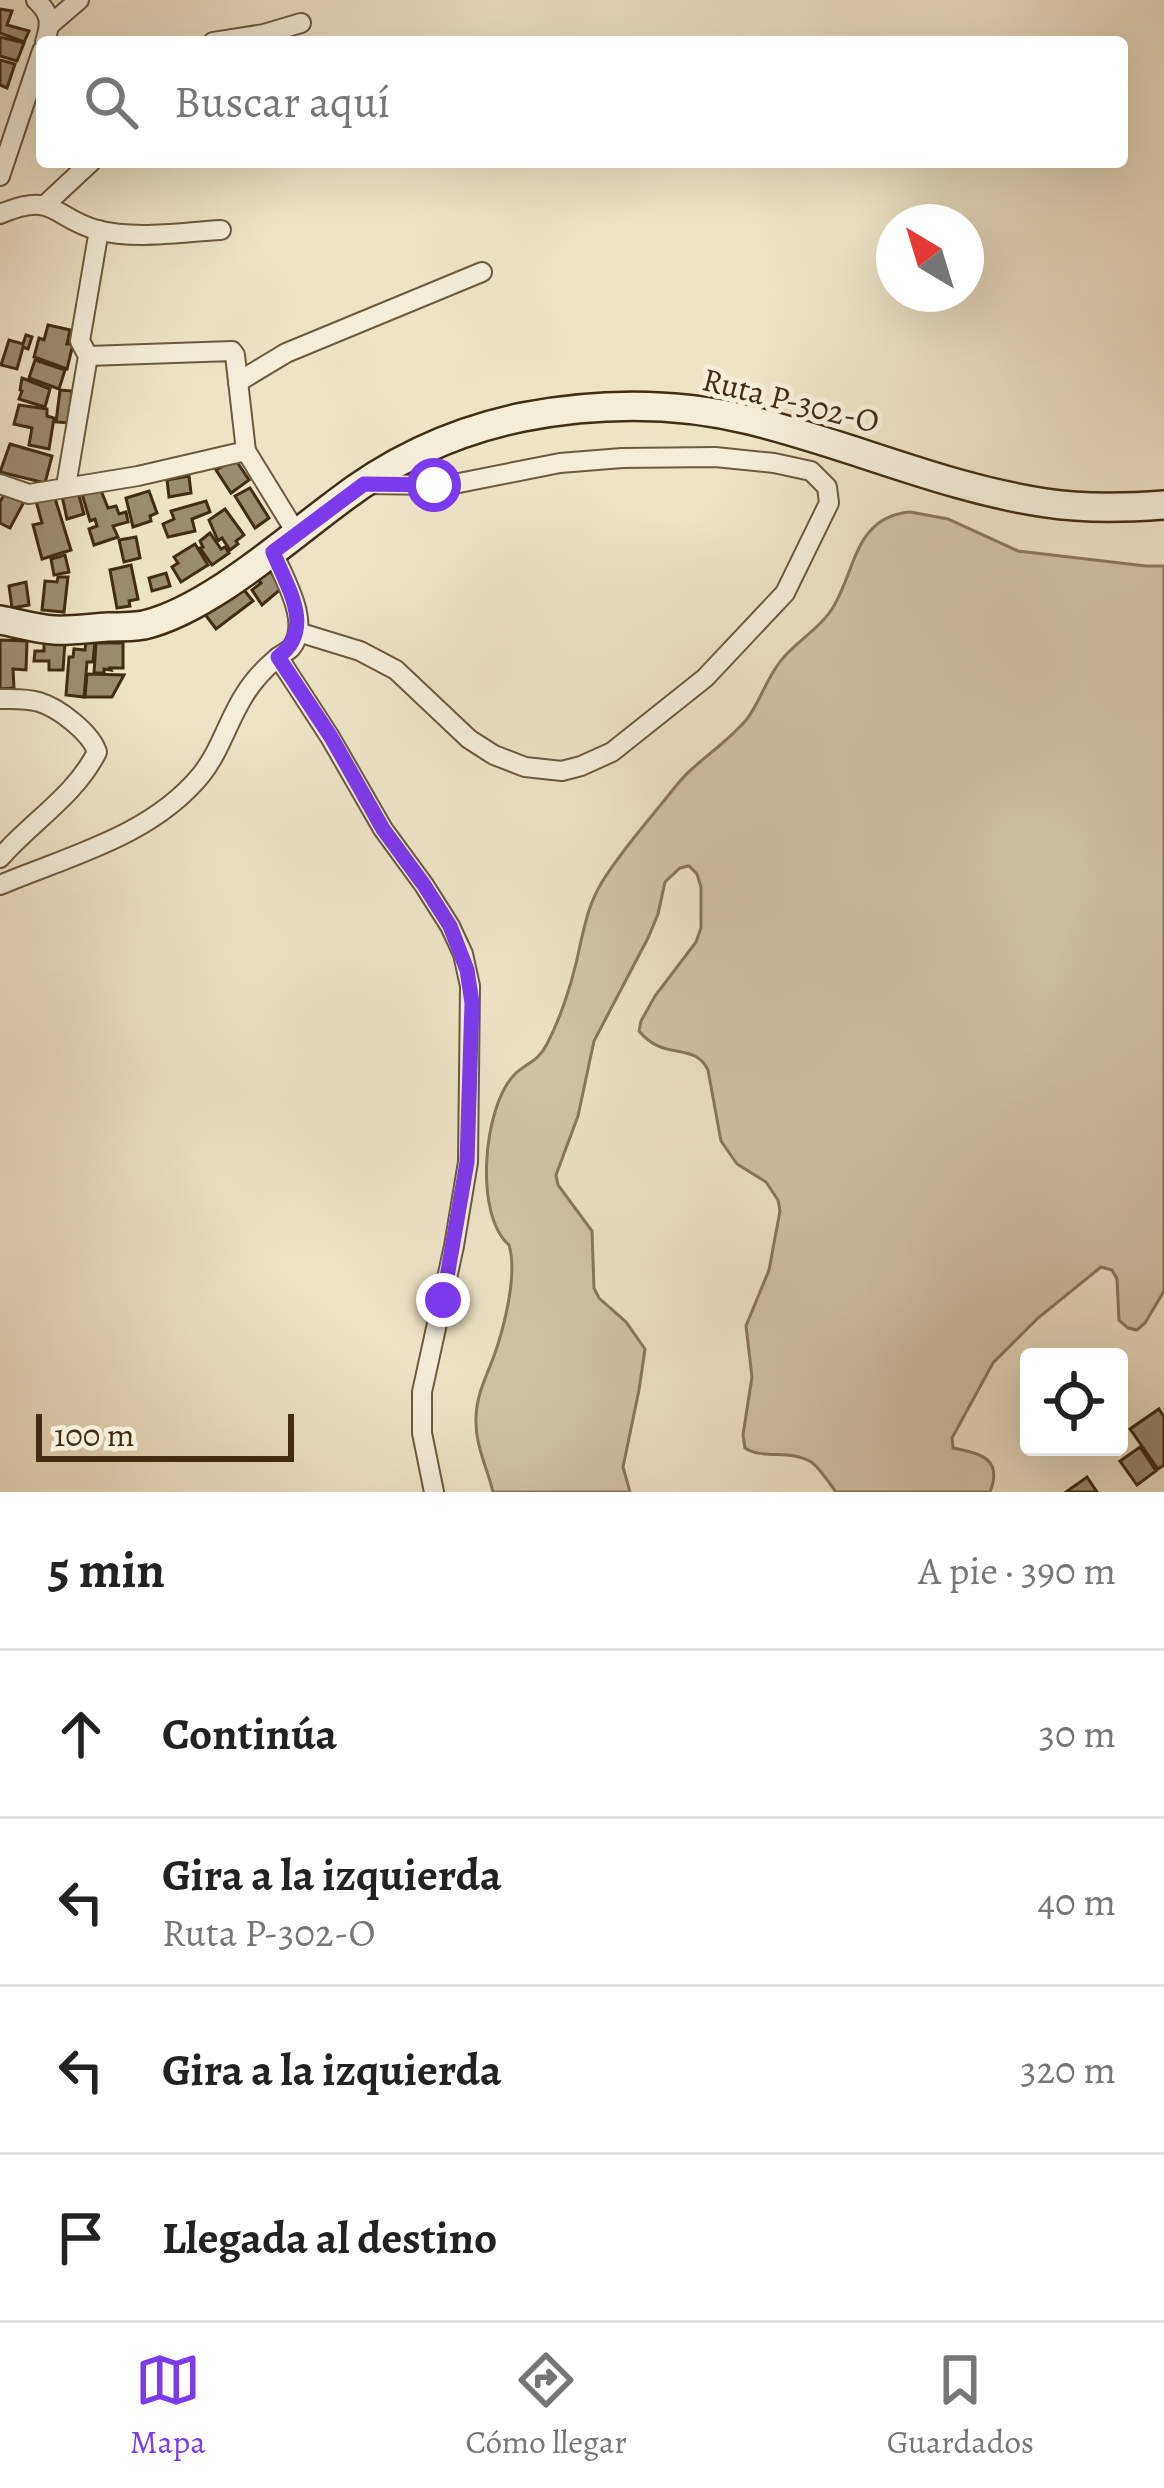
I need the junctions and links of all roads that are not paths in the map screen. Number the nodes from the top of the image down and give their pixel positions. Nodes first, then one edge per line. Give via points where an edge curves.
1 (35, 0) edge
2 (79, 0) edge
3 (302, 23) dead end
4 (48, 33) edge
5 (251, 36) edge
6 (36, 69) edge
7 (85, 168) edge
8 (0, 176) edge
9 (46, 204) junction
10 (0, 214) edge
11 (98, 230) junction
12 (221, 230) dead end
13 (482, 272) dead end
14 (88, 356) junction
15 (238, 382) junction
16 (246, 451) junction
17 (0, 484) edge
18 (364, 484) junction
19 (66, 486) junction
20 (1164, 505) edge
21 (285, 543) junction
22 (0, 620) edge
23 (298, 632) junction
24 (278, 657) junction
25 (0, 699) edge
26 (0, 858) edge
27 (0, 885) edge
28 (434, 1492) edge

1 - 4 street via 48,14
2 - 4 street
3 - 5 street
6 - 8 street
7 - 9 street
9 - 10 street
9 - 11 street
11 - 12 street
11 - 14 street via 80,341
13 - 15 street via 286,353
14 - 15 street via 226,349 236,355
14 - 19 street
15 - 16 street
16 - 19 street
16 - 21 street
17 - 19 street via 28,494
18 - 20 street, Ruta P-302-O via 445,440 500,422 657,407 749,420 1015,497
18 - 21 street, Ruta P-302-O
18 - 23 street via 459,483 591,460 715,457 811,471 824,480 829,503 772,610 688,694 613,752 562,771 494,755 382,661
21 - 22 street, Ruta P-302-O via 181,611 143,625 53,630
21 - 23 street
23 - 24 street
24 - 27 street via 246,692 203,772 174,802 113,839
24 - 28 street via 450,926 470,986 467,1162 422,1392
25 - 26 street via 54,709 98,752

